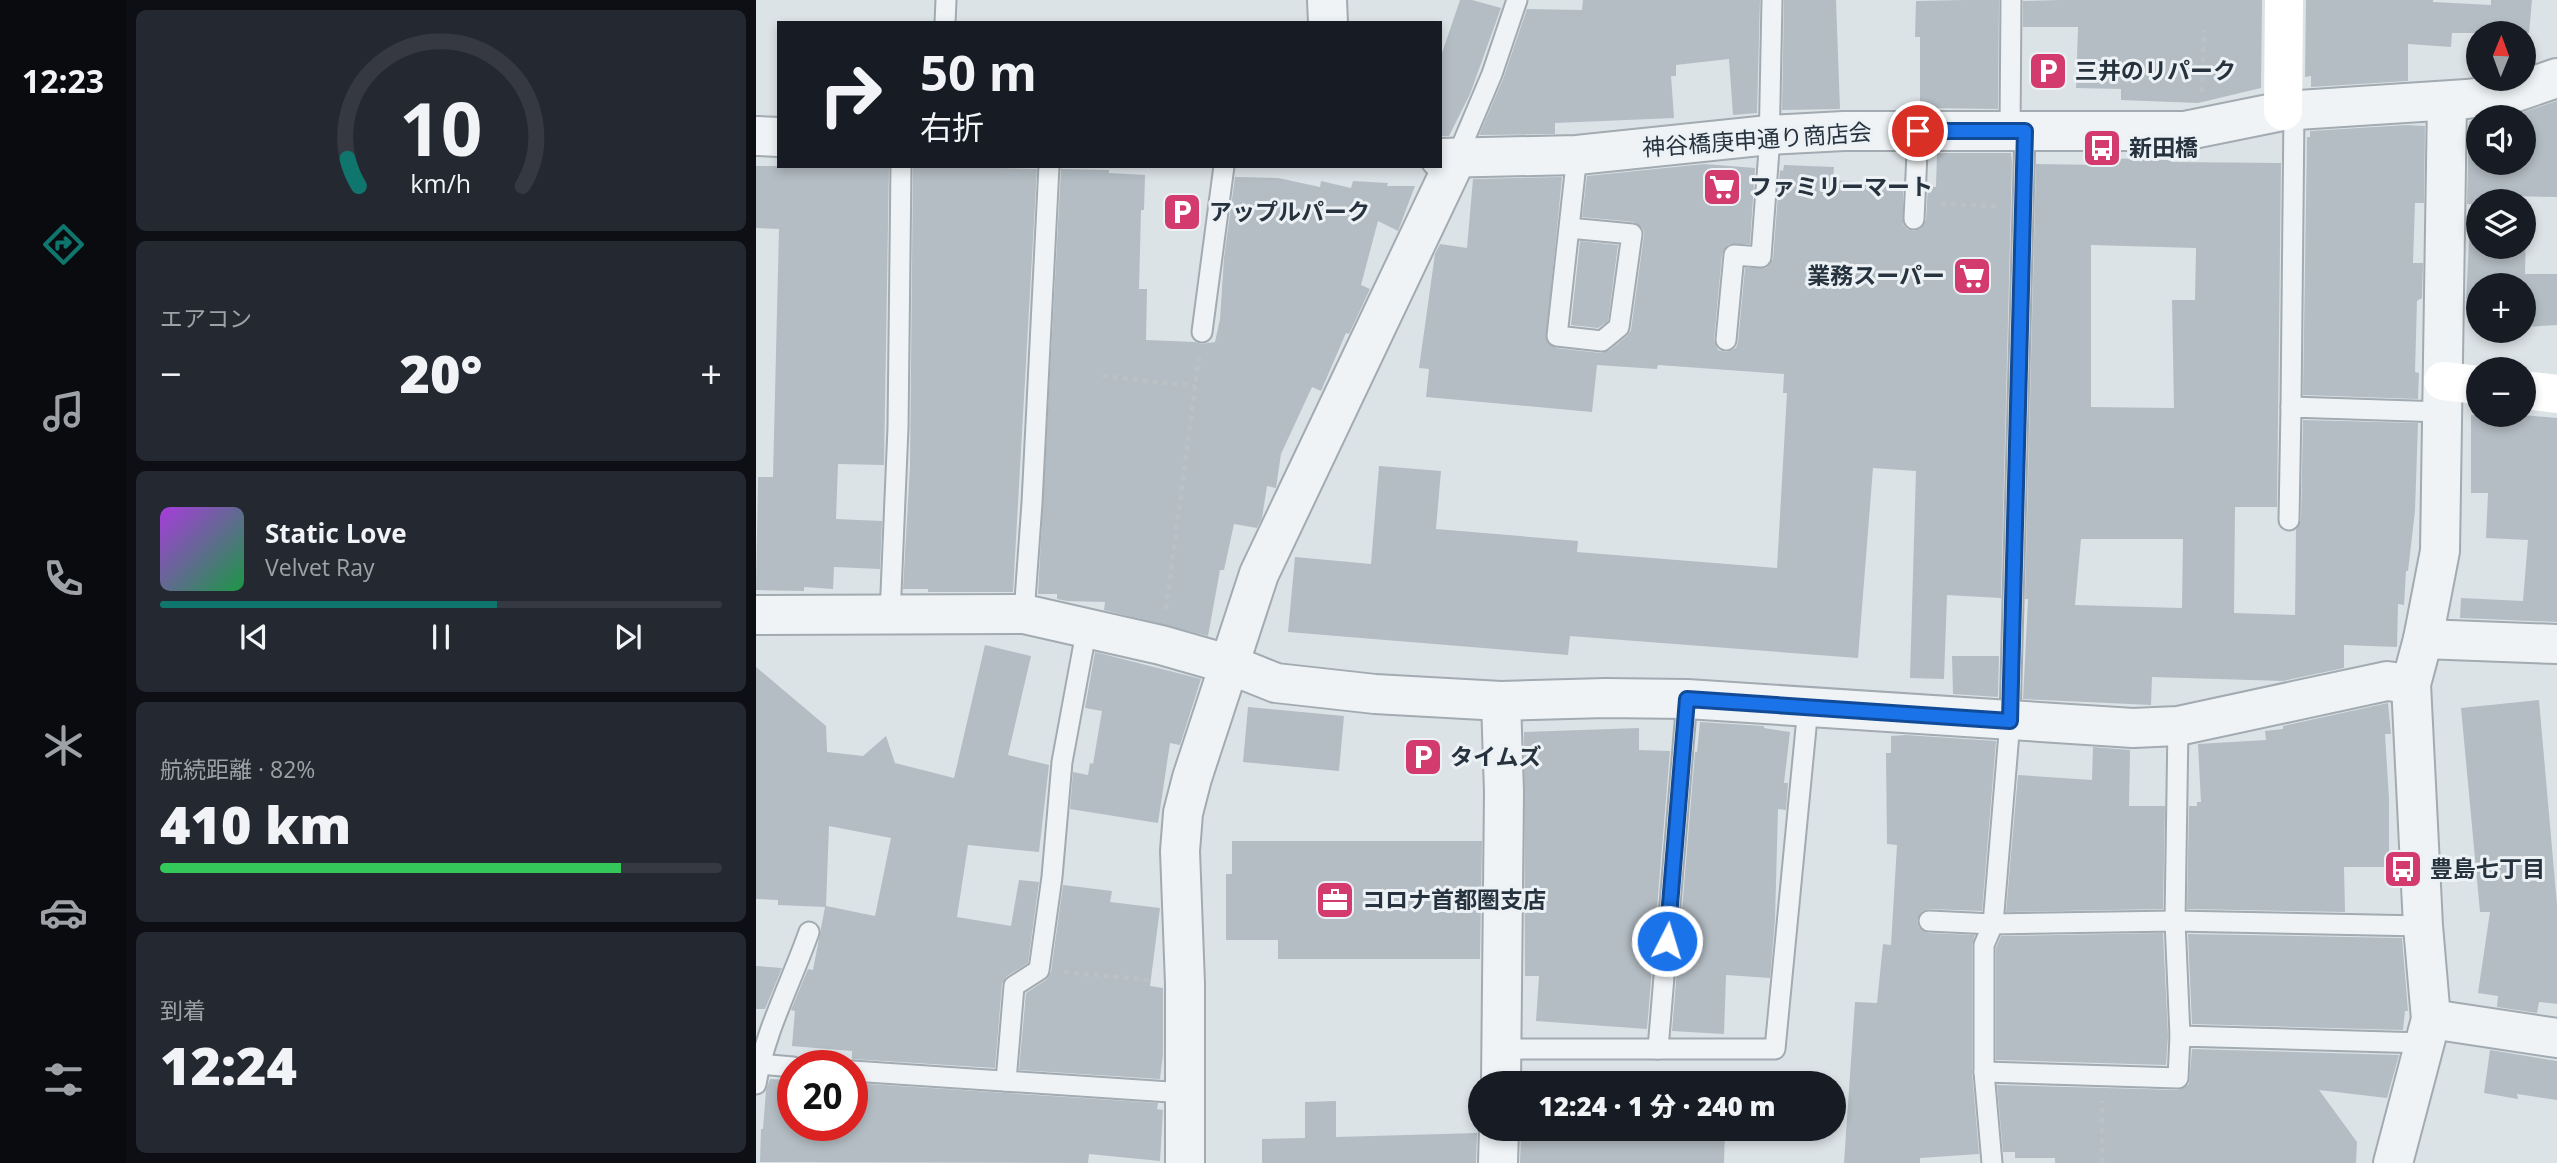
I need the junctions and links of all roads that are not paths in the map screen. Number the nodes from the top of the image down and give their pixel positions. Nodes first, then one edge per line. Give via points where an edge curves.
1 (946, 0) edge
2 (1327, 0) edge
3 (1517, 0) edge
4 (1772, 0) edge
5 (2011, 0) edge
6 (2284, 0) edge
7 (945, 21) edge
8 (1328, 21) edge
9 (2557, 78) edge
10 (2447, 101) junction
11 (2288, 111) junction
12 (1918, 131) junction
13 (2018, 131) junction
14 (1769, 135) junction
15 (756, 136) edge
16 (777, 137) edge
17 (1577, 155) junction
18 (1448, 159) edge
19 (901, 168) edge
20 (1049, 168) edge
21 (1224, 168) edge
22 (1915, 211) road end
23 (1569, 228) junction
24 (1202, 332) road end
25 (1726, 340) dead end
26 (2536, 391) edge
27 (2455, 393) edge
28 (2557, 394) edge
29 (2291, 407) junction
30 (2289, 520) dead end
31 (1024, 614) junction
32 (756, 615) edge
33 (890, 616) junction
34 (1087, 627) junction
35 (2423, 639) junction
36 (2557, 644) edge
37 (1231, 665) junction
38 (2411, 684) junction
39 (1687, 699) junction
40 (1501, 701) junction
41 (1808, 706) junction
42 (2010, 721) junction
43 (2178, 726) junction
44 (1929, 921) dead end
45 (2175, 921) junction
46 (1993, 924) junction
47 (2423, 926) junction
48 (809, 932) dead end
49 (764, 1023) edge
50 (2427, 1031) junction
51 (2180, 1036) junction
52 (2557, 1038) edge
53 (1658, 1049) junction
54 (1502, 1066) edge
55 (777, 1070) edge
56 (868, 1072) edge
57 (1984, 1072) junction
58 (758, 1074) edge
59 (1006, 1081) junction
60 (1185, 1093) junction
61 (1499, 1141) edge
62 (1185, 1163) edge
63 (1498, 1163) edge
64 (1992, 1163) edge
65 (2393, 1163) edge

1 - 7 lane
2 - 8 street
3 - 18 lane via 1492,74
4 - 14 lane
5 - 13 lane
6 - 11 street
9 - 10 street, 神谷橋庚申通り商店会 via 2513,93
10 - 11 street, 神谷橋庚申通り商店会
10 - 27 street
11 - 13 street, 神谷橋庚申通り商店会 via 2184,131
11 - 29 lane
12 - 13 street, 神谷橋庚申通り商店会
12 - 14 street, 神谷橋庚申通り商店会
12 - 22 lane
13 - 42 lane via 2023,207
14 - 17 street, 神谷橋庚申通り商店会
14 - 25 lane via 1761,257 1734,255
15 - 16 street
17 - 18 street, 神谷橋庚申通り商店会
17 - 23 lane
18 - 37 street via 1259,574
19 - 33 lane
20 - 31 lane
21 - 24 lane
23 - 23 lane via 1557,336 1602,341 1619,327 1632,234
26 - 28 street
27 - 29 lane
27 - 35 street via 2440,551
29 - 30 lane
31 - 33 street
31 - 34 street
32 - 33 street
34 - 37 street
34 - 59 lane via 1062,762 1039,970 1014,986
35 - 36 street
35 - 38 street
37 - 40 street via 1276,683
37 - 60 street via 1183,813
38 - 43 street via 2387,681
38 - 47 street
39 - 40 street
39 - 41 street
39 - 53 lane
40 - 54 street
41 - 42 street
41 - 53 lane via 1775,1049
42 - 43 street
42 - 46 lane
43 - 45 lane
44 - 46 lane
45 - 46 lane
45 - 47 lane
45 - 51 lane
46 - 57 lane via 1984,945
47 - 50 street
48 - 49 lane
49 - 58 lane
50 - 51 lane
50 - 52 street
50 - 65 street
51 - 57 lane via 2178,1078
53 - 54 lane
55 - 58 lane
56 - 59 lane
57 - 64 lane
59 - 60 lane
60 - 62 street
61 - 63 street

